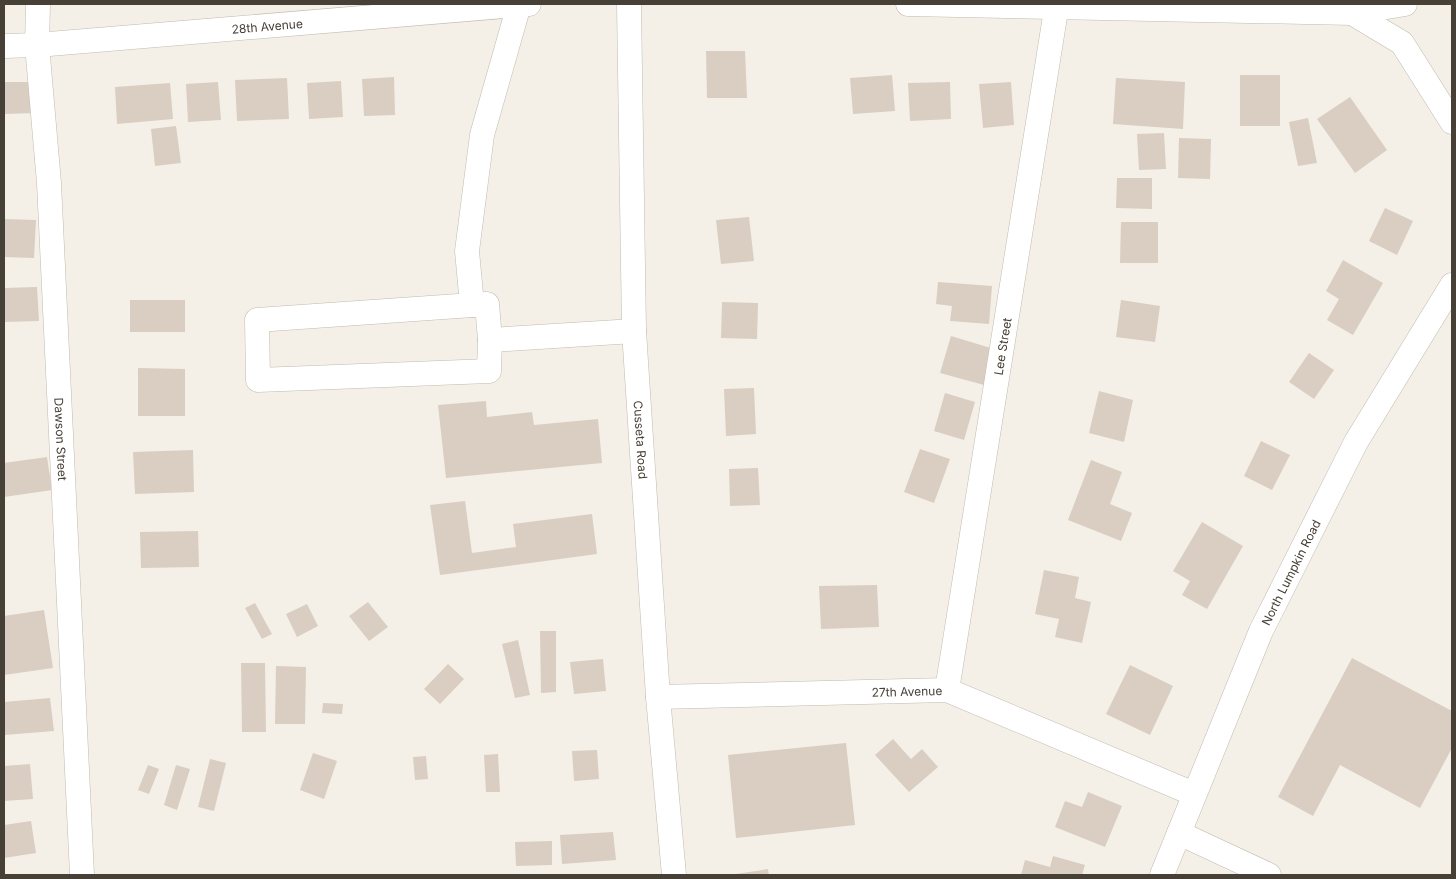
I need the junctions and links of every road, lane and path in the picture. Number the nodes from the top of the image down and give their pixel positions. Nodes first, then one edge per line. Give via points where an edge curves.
1 (38, 4) edge
2 (524, 4) edge
3 (629, 4) edge
4 (908, 4) edge
5 (1405, 4) edge
6 (1057, 6) edge
7 (1352, 13) junction
8 (38, 45) junction
9 (4, 46) edge
10 (1452, 122) edge
11 (1452, 286) edge
12 (472, 305) junction
13 (634, 331) junction
14 (490, 340) junction
15 (947, 690) junction
16 (658, 697) junction
17 (1194, 794) junction
18 (1179, 834) junction
19 (82, 875) edge
20 (674, 875) edge
21 (1162, 875) edge
22 (1269, 875) edge

1 - 8 street, Dawson Street
2 - 8 street, 28th Avenue
2 - 12 street via 482,135 467,251
3 - 13 street, Cusseta Road
4 - 6 street
5 - 7 street
6 - 7 street
6 - 15 street, Lee Street
7 - 10 street via 1402,43
8 - 9 street, 28th Avenue
8 - 19 street, Dawson Street via 49,182
11 - 17 street, North Lumpkin Road via 1356,442 1261,631
12 - 14 street via 487,304
12 - 14 street via 257,320 258,380 488,371
13 - 14 street
13 - 16 street, Cusseta Road
15 - 16 street, 27th Avenue
15 - 17 street, 27th Avenue
16 - 20 street, Cusseta Road
17 - 18 street, North Lumpkin Road
18 - 21 street, North Lumpkin Road
18 - 22 street

